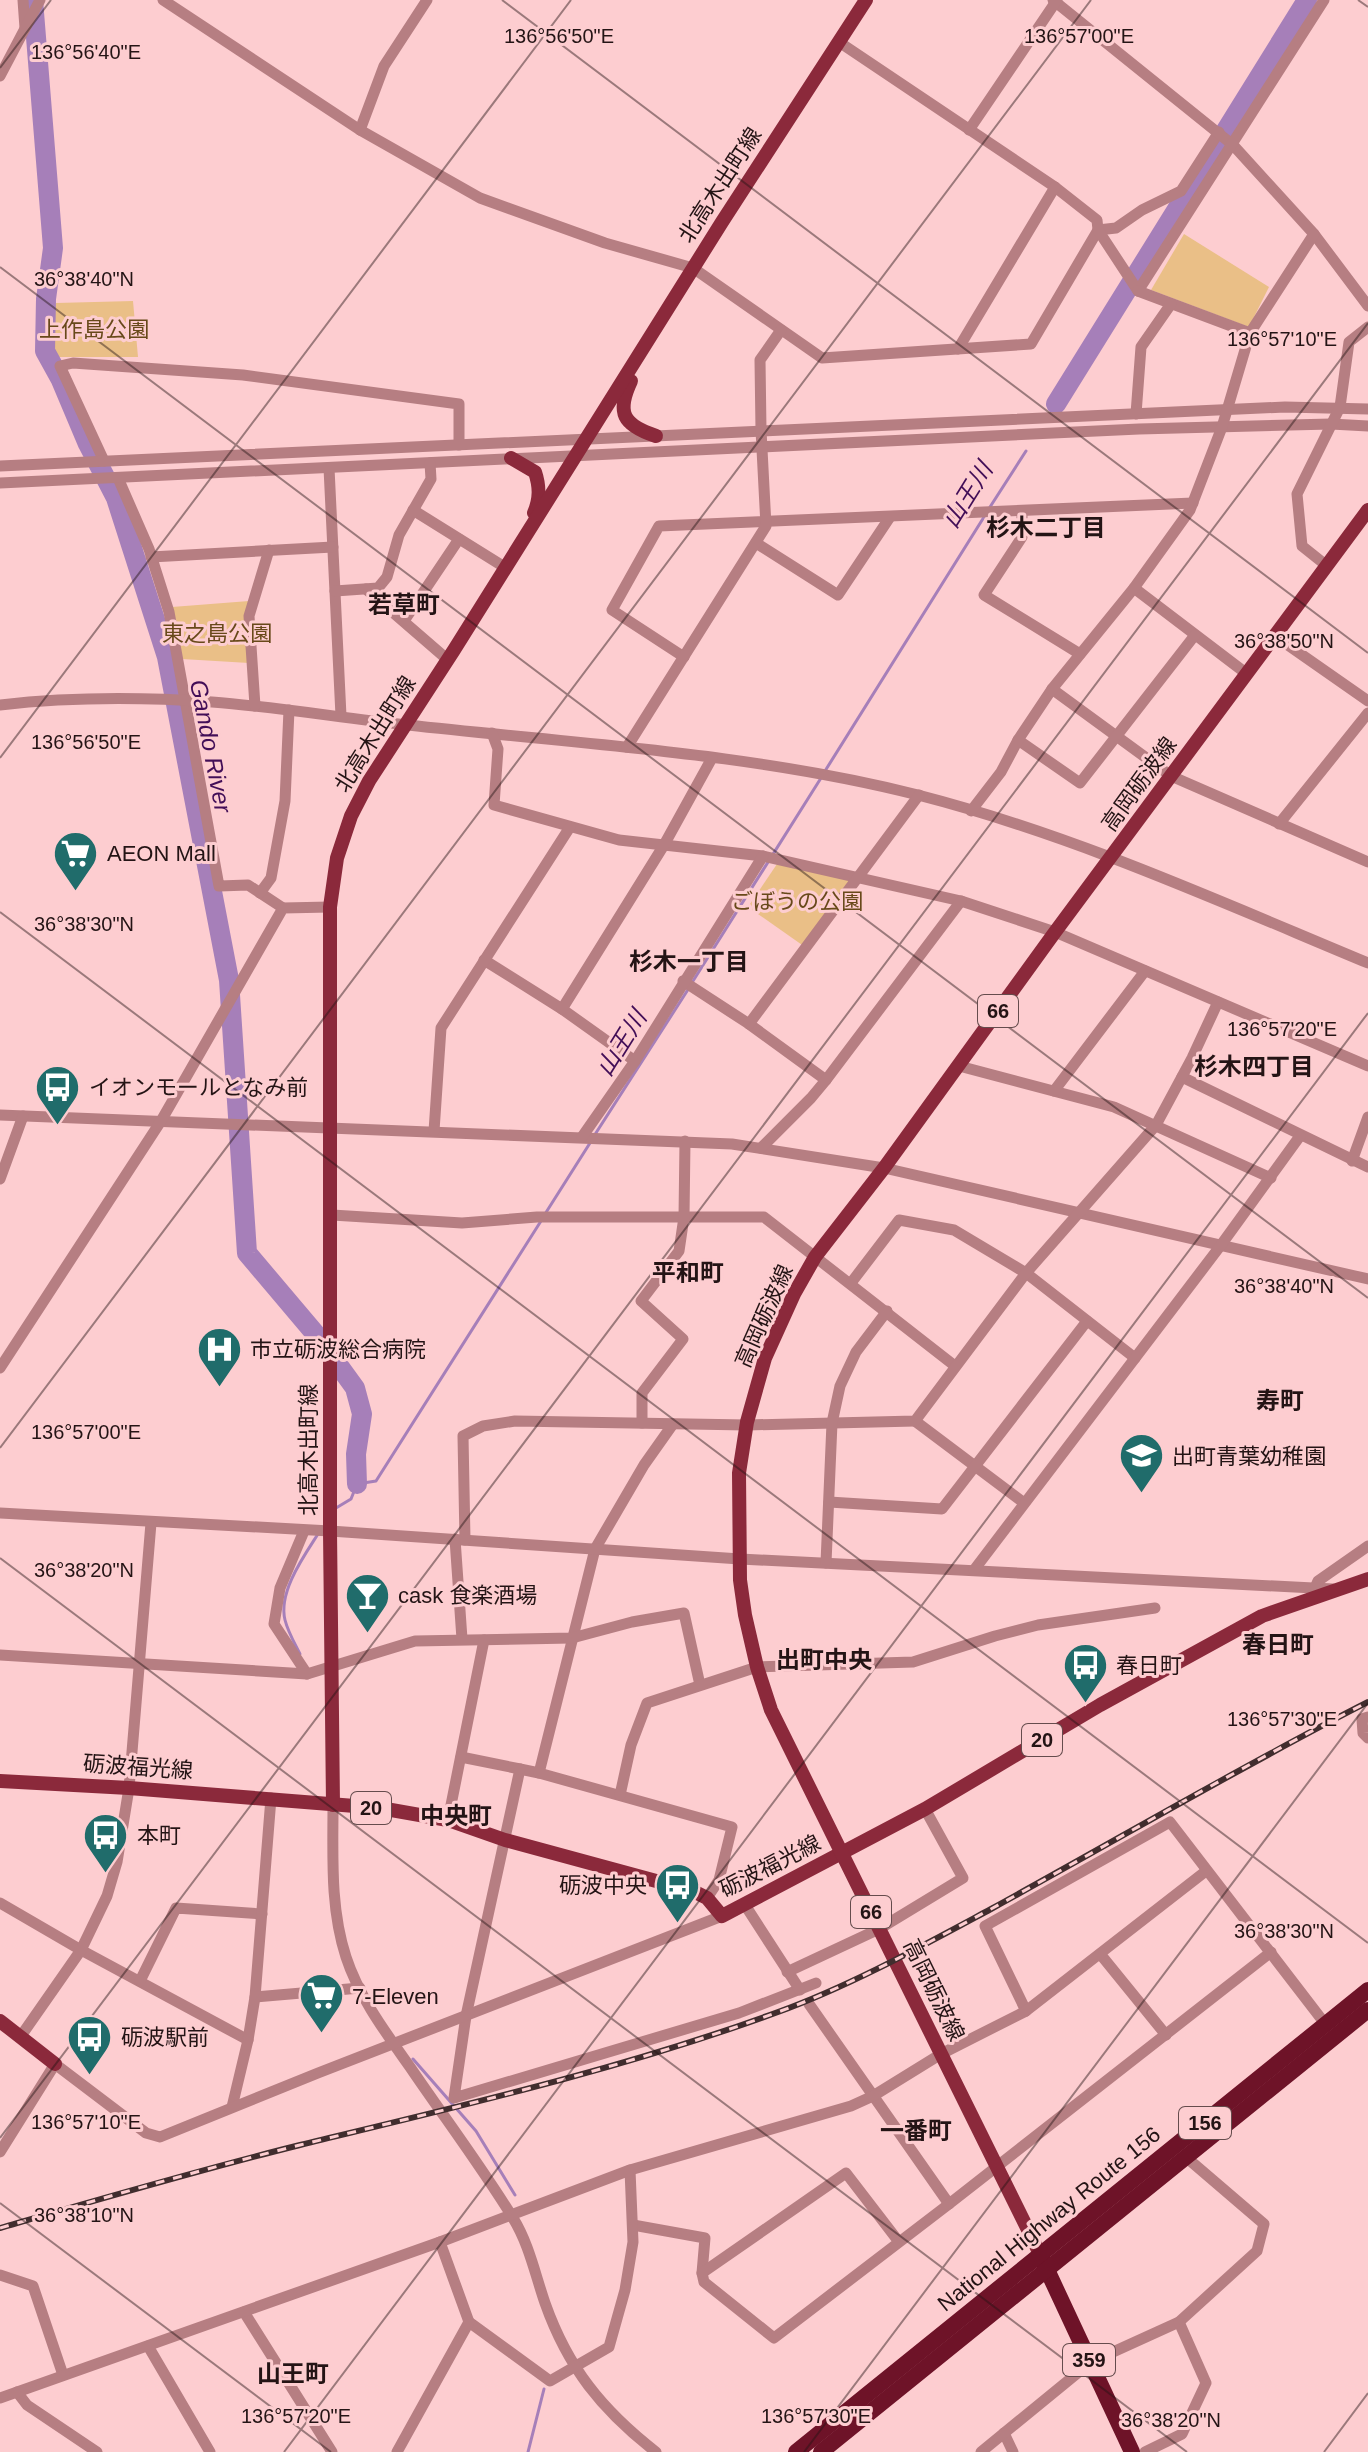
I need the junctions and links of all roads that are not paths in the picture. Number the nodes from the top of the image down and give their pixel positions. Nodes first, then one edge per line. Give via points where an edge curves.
1 (23, 0) edge
2 (40, 0) edge
3 (163, 0) edge
4 (427, 0) edge
5 (866, 0) edge
6 (1324, 0) edge
7 (1055, 1) edge
8 (25, 28) junction
9 (839, 42) junction
10 (0, 76) edge
11 (360, 130) junction
12 (969, 130) junction
13 (1220, 132) junction
14 (1233, 144) junction
15 (1055, 187) junction
16 (1098, 230) junction
17 (1314, 234) junction
18 (693, 268) junction
19 (1138, 291) junction
20 (1171, 304) junction
21 (1368, 306) edge
22 (1368, 327) edge
23 (781, 330) junction
24 (1250, 333) junction
25 (647, 343) junction
26 (958, 349) junction
27 (1340, 407) junction
28 (1368, 409) edge
29 (1227, 410) junction
30 (1136, 414) junction
31 (1331, 424) junction
32 (1368, 426) edge
33 (1222, 427) junction
34 (761, 430) junction
35 (656, 436) junction
36 (587, 439) junction
37 (459, 445) junction
38 (761, 446) junction
39 (578, 455) junction
40 (511, 458) junction
41 (104, 461) junction
42 (430, 463) junction
43 (0, 466) edge
44 (329, 468) junction
45 (118, 478) junction
46 (0, 483) edge
47 (1193, 503) junction
48 (413, 510) junction
49 (1368, 510) edge
50 (1022, 511) junction
51 (890, 517) junction
52 (766, 522) junction
53 (459, 539) junction
54 (756, 543) junction
55 (333, 547) junction
56 (269, 550) junction
57 (517, 550) junction
58 (151, 557) junction
59 (1327, 566) junction
60 (506, 568) junction
61 (1134, 588) junction
62 (366, 589) junction
63 (335, 591) junction
64 (404, 621) junction
65 (1195, 635) junction
66 (1275, 636) junction
67 (1080, 654) junction
68 (684, 657) junction
69 (448, 660) junction
70 (1247, 674) junction
71 (1052, 689) junction
72 (185, 700) junction
73 (1368, 701) edge
74 (0, 705) edge
75 (255, 706) junction
76 (289, 710) junction
77 (1368, 713) edge
78 (341, 716) junction
79 (406, 725) junction
80 (492, 733) junction
81 (1118, 737) junction
82 (1018, 740) junction
83 (627, 747) junction
84 (712, 758) junction
85 (1171, 776) junction
86 (919, 795) junction
87 (971, 811) junction
88 (1279, 824) junction
89 (570, 827) junction
90 (664, 845) junction
91 (763, 856) junction
92 (1112, 857) junction
93 (1368, 862) edge
94 (861, 877) junction
95 (260, 893) junction
96 (961, 901) junction
97 (330, 907) junction
98 (283, 908) junction
99 (1055, 932) junction
100 (484, 960) junction
101 (1368, 963) edge
102 (1145, 971) junction
103 (683, 981) junction
104 (1218, 1002) junction
105 (562, 1009) junction
106 (749, 1024) junction
107 (635, 1061) junction
108 (959, 1066) junction
109 (1368, 1066) edge
110 (1182, 1077) junction
111 (826, 1080) junction
112 (1054, 1091) junction
113 (0, 1115) edge
114 (23, 1116) junction
115 (1368, 1117) edge
116 (161, 1121) junction
117 (1156, 1125) junction
118 (331, 1129) junction
119 (434, 1131) junction
120 (1300, 1136) junction
121 (582, 1137) junction
122 (685, 1141) junction
123 (761, 1148) junction
124 (1352, 1161) junction
125 (1368, 1167) edge
126 (884, 1168) junction
127 (1271, 1178) junction
128 (0, 1179) edge
129 (1078, 1212) junction
130 (332, 1215) junction
131 (684, 1217) junction
132 (1221, 1245) junction
133 (815, 1257) junction
134 (1026, 1273) junction
135 (1368, 1279) edge
136 (851, 1283) junction
137 (887, 1311) junction
138 (1087, 1321) junction
139 (1135, 1358) junction
140 (955, 1366) junction
141 (0, 1368) edge
142 (915, 1421) junction
143 (642, 1423) junction
144 (832, 1423) junction
145 (673, 1424) junction
146 (747, 1425) junction
147 (975, 1467) junction
148 (829, 1502) junction
149 (1024, 1503) junction
150 (0, 1513) edge
151 (151, 1523) junction
152 (304, 1531) junction
153 (330, 1531) junction
154 (460, 1540) junction
155 (1368, 1546) edge
156 (595, 1549) junction
157 (740, 1559) junction
158 (826, 1563) junction
159 (974, 1570) junction
160 (1368, 1579) edge
161 (1315, 1588) junction
162 (1337, 1589) junction
163 (1155, 1608) dead end
164 (572, 1638) junction
165 (462, 1639) junction
166 (484, 1640) junction
167 (0, 1655) edge
168 (139, 1665) junction
169 (331, 1667) junction
170 (757, 1667) junction
171 (307, 1674) junction
172 (700, 1685) junction
173 (1368, 1717) edge
174 (1368, 1738) edge
175 (461, 1757) junction
176 (520, 1769) junction
177 (539, 1773) junction
178 (0, 1781) edge
179 (129, 1788) junction
180 (620, 1795) junction
181 (271, 1798) junction
182 (333, 1805) junction
183 (925, 1809) junction
184 (448, 1820) junction
185 (505, 1840) junction
186 (842, 1853) junction
187 (1206, 1871) junction
188 (707, 1898) junction
189 (0, 1903) edge
190 (745, 1905) junction
191 (262, 1914) junction
192 (722, 1916) junction
193 (879, 1929) junction
194 (81, 1950) junction
195 (1271, 1952) junction
196 (1101, 1955) junction
197 (787, 1972) junction
198 (140, 1981) junction
199 (816, 1983) dead end
200 (360, 1988) junction
201 (800, 1990) junction
202 (1368, 1990) edge
203 (255, 1997) junction
204 (809, 2004) dead end
205 (1368, 2010) edge
206 (1026, 2011) junction
207 (466, 2016) junction
208 (0, 2021) edge
209 (1326, 2025) junction
210 (1166, 2035) junction
211 (21, 2036) junction
212 (248, 2040) junction
213 (392, 2045) junction
214 (941, 2054) junction
215 (55, 2064) junction
216 (873, 2096) junction
217 (232, 2107) junction
218 (0, 2152) edge
219 (1187, 2158) junction
220 (998, 2168) junction
221 (630, 2170) junction
222 (949, 2204) junction
223 (511, 2215) junction
224 (633, 2225) junction
225 (440, 2242) junction
226 (899, 2242) junction
227 (1043, 2261) junction
228 (702, 2273) junction
229 (0, 2275) edge
230 (244, 2312) junction
231 (469, 2322) junction
232 (1179, 2322) junction
233 (148, 2346) junction
234 (1091, 2362) junction
235 (574, 2368) junction
236 (63, 2375) junction
237 (17, 2392) junction
238 (1, 2397) edge
239 (1004, 2433) junction
240 (97, 2452) edge
241 (210, 2452) edge
242 (332, 2452) edge
243 (397, 2452) edge
244 (656, 2452) edge
245 (796, 2452) edge
246 (821, 2452) edge
247 (981, 2452) edge
248 (1013, 2452) edge
249 (1132, 2452) edge
250 (1145, 2452) edge

1 - 8 street
2 - 8 street
3 - 11 street
4 - 11 street via 384,66
5 - 9 main road, 北高木出町線
6 - 14 street
7 - 12 street
7 - 13 street
8 - 10 street
9 - 12 street
9 - 18 main road, 北高木出町線
11 - 18 street via 480,198
12 - 15 street
13 - 14 street
13 - 16 street via 1181,191 1116,228
14 - 17 street
14 - 19 street
15 - 16 street via 1097,220
15 - 26 street
16 - 19 street
16 - 26 street via 1031,344
17 - 21 street
17 - 24 street
18 - 23 street
18 - 25 main road, 北高木出町線
19 - 20 street
20 - 24 street
20 - 30 street via 1141,347
22 - 27 street via 1349,342
23 - 26 street via 822,358
23 - 34 street via 760,360
24 - 29 street
25 - 35 main road via 623,410 629,424
25 - 36 main road, 北高木出町線
27 - 28 street
27 - 29 street
27 - 31 street
29 - 30 street
29 - 33 street
30 - 34 street
31 - 32 street
31 - 33 street
31 - 59 street via 1297,494 1302,546
33 - 38 street
33 - 47 street
34 - 35 street
34 - 38 street
35 - 36 street
36 - 37 street
36 - 39 main road, 北高木出町線
37 - 41 street
37 - 41 street via 459,404 243,375 60,366
38 - 39 street
38 - 52 street
39 - 40 street
39 - 57 main road, 北高木出町線
40 - 42 street
40 - 57 main road via 535,472 540,485 538,503
41 - 43 street
42 - 44 street
42 - 48 street via 431,479
44 - 45 street
44 - 55 street
45 - 46 street
45 - 58 street
47 - 50 street
47 - 61 street
48 - 53 street
48 - 62 street via 399,535 387,577 378,588
49 - 59 main road, 高岡砺波線 / 66
50 - 51 street
50 - 67 street via 1022,537 984,595
51 - 52 street
51 - 54 street via 838,595
52 - 54 street
52 - 68 street via 659,526 612,610
53 - 60 street
53 - 64 street
54 - 68 street
55 - 56 street
55 - 63 street
56 - 58 street
56 - 75 street via 249,616
57 - 60 main road, 北高木出町線
58 - 72 street via 169,612
59 - 66 main road, 高岡砺波線 / 66
60 - 69 main road, 北高木出町線
61 - 65 street
61 - 67 street
62 - 63 street
62 - 64 street
63 - 78 street
64 - 69 street
65 - 70 street
65 - 81 street
66 - 70 main road, 高岡砺波線 / 66
66 - 73 street
67 - 71 street
68 - 83 street
69 - 79 main road, 北高木出町線
70 - 85 main road, 高岡砺波線 / 66
71 - 81 street
71 - 82 street
72 - 74 street via 73,699
72 - 75 street
72 - 95 street via 219,886 248,885
75 - 76 street
76 - 78 street
76 - 95 street via 285,801 271,878
77 - 88 street
78 - 79 street
79 - 80 street
79 - 97 main road, 北高木出町線 via 351,816 337,858
80 - 83 street
80 - 89 street via 498,749 494,805
81 - 82 street via 1080,783
81 - 85 street
82 - 87 street
83 - 84 street
84 - 86 street
84 - 90 street
85 - 88 street
85 - 92 main road, 高岡砺波線 / 66
86 - 87 street
86 - 94 street
87 - 92 street
88 - 93 street
89 - 90 street
89 - 100 street
90 - 91 street
90 - 105 street
91 - 94 street
91 - 103 street
92 - 99 main road, 高岡砺波線 / 66
92 - 101 street
94 - 96 street
94 - 106 street
95 - 98 street
96 - 99 street
96 - 111 street
97 - 98 street
97 - 118 main road, 北高木出町線
98 - 116 street
99 - 102 street
99 - 108 main road, 高岡砺波線 / 66
100 - 105 street
100 - 119 street via 441,1028
102 - 104 street
102 - 112 street
103 - 106 street
103 - 107 street
104 - 109 street
104 - 110 street
105 - 107 street
106 - 111 street
107 - 121 street
108 - 112 street
108 - 126 main road, 高岡砺波線 / 66
110 - 117 street
110 - 120 street
111 - 123 street
112 - 117 street
113 - 114 street
114 - 116 street
114 - 128 street
115 - 124 street
116 - 118 street
116 - 141 street
117 - 127 street
117 - 129 street
118 - 119 street
118 - 130 main road, 北高木出町線
119 - 121 street
120 - 124 street
120 - 127 street
121 - 122 street
122 - 123 street
122 - 131 street
123 - 126 street
124 - 125 street
126 - 129 street
126 - 133 main road, 高岡砺波線 / 66
127 - 132 street
129 - 132 street
129 - 134 street
130 - 131 street via 462,1223
130 - 153 main road, 北高木出町線
131 - 133 street via 764,1217
131 - 143 street via 679,1251 641,1301 683,1339 642,1393
132 - 135 street
132 - 139 street
133 - 136 street
133 - 146 main road, 高岡砺波線 / 66 via 765,1358
134 - 136 street via 954,1230 899,1220
134 - 138 street
134 - 140 street
136 - 137 street
137 - 140 street
137 - 144 street via 840,1386
138 - 139 street
138 - 147 street
139 - 149 street
140 - 142 street
142 - 144 street
142 - 147 street
143 - 145 street
143 - 154 street via 515,1421 483,1426 463,1436
144 - 146 street
144 - 148 street
145 - 146 street
145 - 156 street
146 - 157 main road, 高岡砺波線 / 66 via 739,1473
147 - 148 street via 942,1509
147 - 149 street
148 - 158 street
149 - 159 street
150 - 151 street
151 - 152 street
151 - 168 street
152 - 153 street
152 - 171 street via 280,1588 274,1624
153 - 154 street
153 - 169 main road, 北高木出町線
154 - 156 street
154 - 165 street
155 - 161 street
156 - 157 street
156 - 164 street
157 - 158 street
157 - 170 main road, 高岡砺波線 / 66
158 - 159 street
159 - 161 street
160 - 162 main road, 砺波福光線 / 20
161 - 162 street
162 - 183 main road, 砺波福光線 / 20 via 1262,1616
163 - 170 street via 1038,1625 913,1662
164 - 166 street
164 - 172 street via 684,1613
164 - 177 street
165 - 166 street
165 - 169 street via 415,1641
166 - 175 street
167 - 168 street
168 - 171 street
168 - 179 street
169 - 171 street
169 - 182 main road, 北高木出町線
170 - 172 street
170 - 186 main road, 高岡砺波線 / 66 via 771,1710
172 - 180 street via 647,1703
173 - 174 street via 1362,1719
175 - 176 street
175 - 184 street
176 - 177 street
176 - 185 street
177 - 180 street
178 - 179 main road, 砺波福光線 / 20
179 - 181 main road, 砺波福光線 / 20
179 - 194 street via 110,1888
180 - 188 street via 732,1827 719,1880
181 - 182 main road, 砺波福光線 / 20
181 - 191 street
182 - 184 main road, 砺波福光線 / 20
182 - 200 street via 338,1929
183 - 186 main road, 砺波福光線 / 20
183 - 193 street via 963,1878
184 - 185 main road, 砺波福光線 / 20
185 - 188 main road, 砺波福光線 / 20
185 - 207 street
186 - 190 main road, 砺波福光線 / 20
186 - 193 main road, 高岡砺波線 / 66
187 - 195 street
187 - 196 street
187 - 206 street via 1170,1822 985,1926
188 - 192 main road, 砺波福光線
189 - 194 street
190 - 192 main road, 砺波福光線 / 20
190 - 197 street
191 - 198 street via 176,1908
191 - 203 street
192 - 207 street
193 - 197 street
193 - 214 main road, 高岡砺波線 / 66
194 - 198 street
194 - 211 street
195 - 209 street
195 - 210 street
196 - 206 street
196 - 210 street
197 - 201 street
198 - 212 street
199 - 201 street
200 - 203 street
200 - 213 street
201 - 207 street via 454,2098
202 - 209 highway, National Highway Route 156 / 156
203 - 212 street
204 - 216 street
205 - 219 highway, National Highway Route 156 / 156
206 - 214 street
207 - 213 street
208 - 211 main road
209 - 227 highway, National Highway Route 156 / 156
210 - 220 street
211 - 215 main road
212 - 217 street
213 - 217 street
213 - 223 street
214 - 216 street
214 - 220 main road, 高岡砺波線 / 66
215 - 217 street via 146,2133 160,2137
215 - 218 street
216 - 221 street
216 - 222 street
219 - 227 highway, National Highway Route 156 / 156
219 - 232 street via 1264,2224 1257,2251
220 - 222 street
220 - 227 main road, 高岡砺波線 / 66
221 - 223 street
221 - 224 street
222 - 226 street
223 - 225 street
223 - 235 street via 524,2236 555,2330
224 - 228 street via 705,2238
224 - 235 street via 625,2290 609,2347
225 - 230 street
225 - 231 street
226 - 228 street via 774,2338 704,2282
226 - 228 street via 846,2173
227 - 234 highway, 359
227 - 245 highway, National Highway Route 156 / 156
227 - 246 highway, National Highway Route 156 / 156
229 - 236 street via 33,2286
230 - 233 street
230 - 242 street
231 - 235 street via 550,2381
231 - 243 street
232 - 234 street
232 - 250 street via 1206,2383 1182,2434
233 - 236 street
233 - 241 street
234 - 239 street
234 - 249 highway, 359
235 - 244 street via 607,2410
236 - 237 street
237 - 238 street
237 - 240 street via 27,2405
239 - 247 street
239 - 248 street

